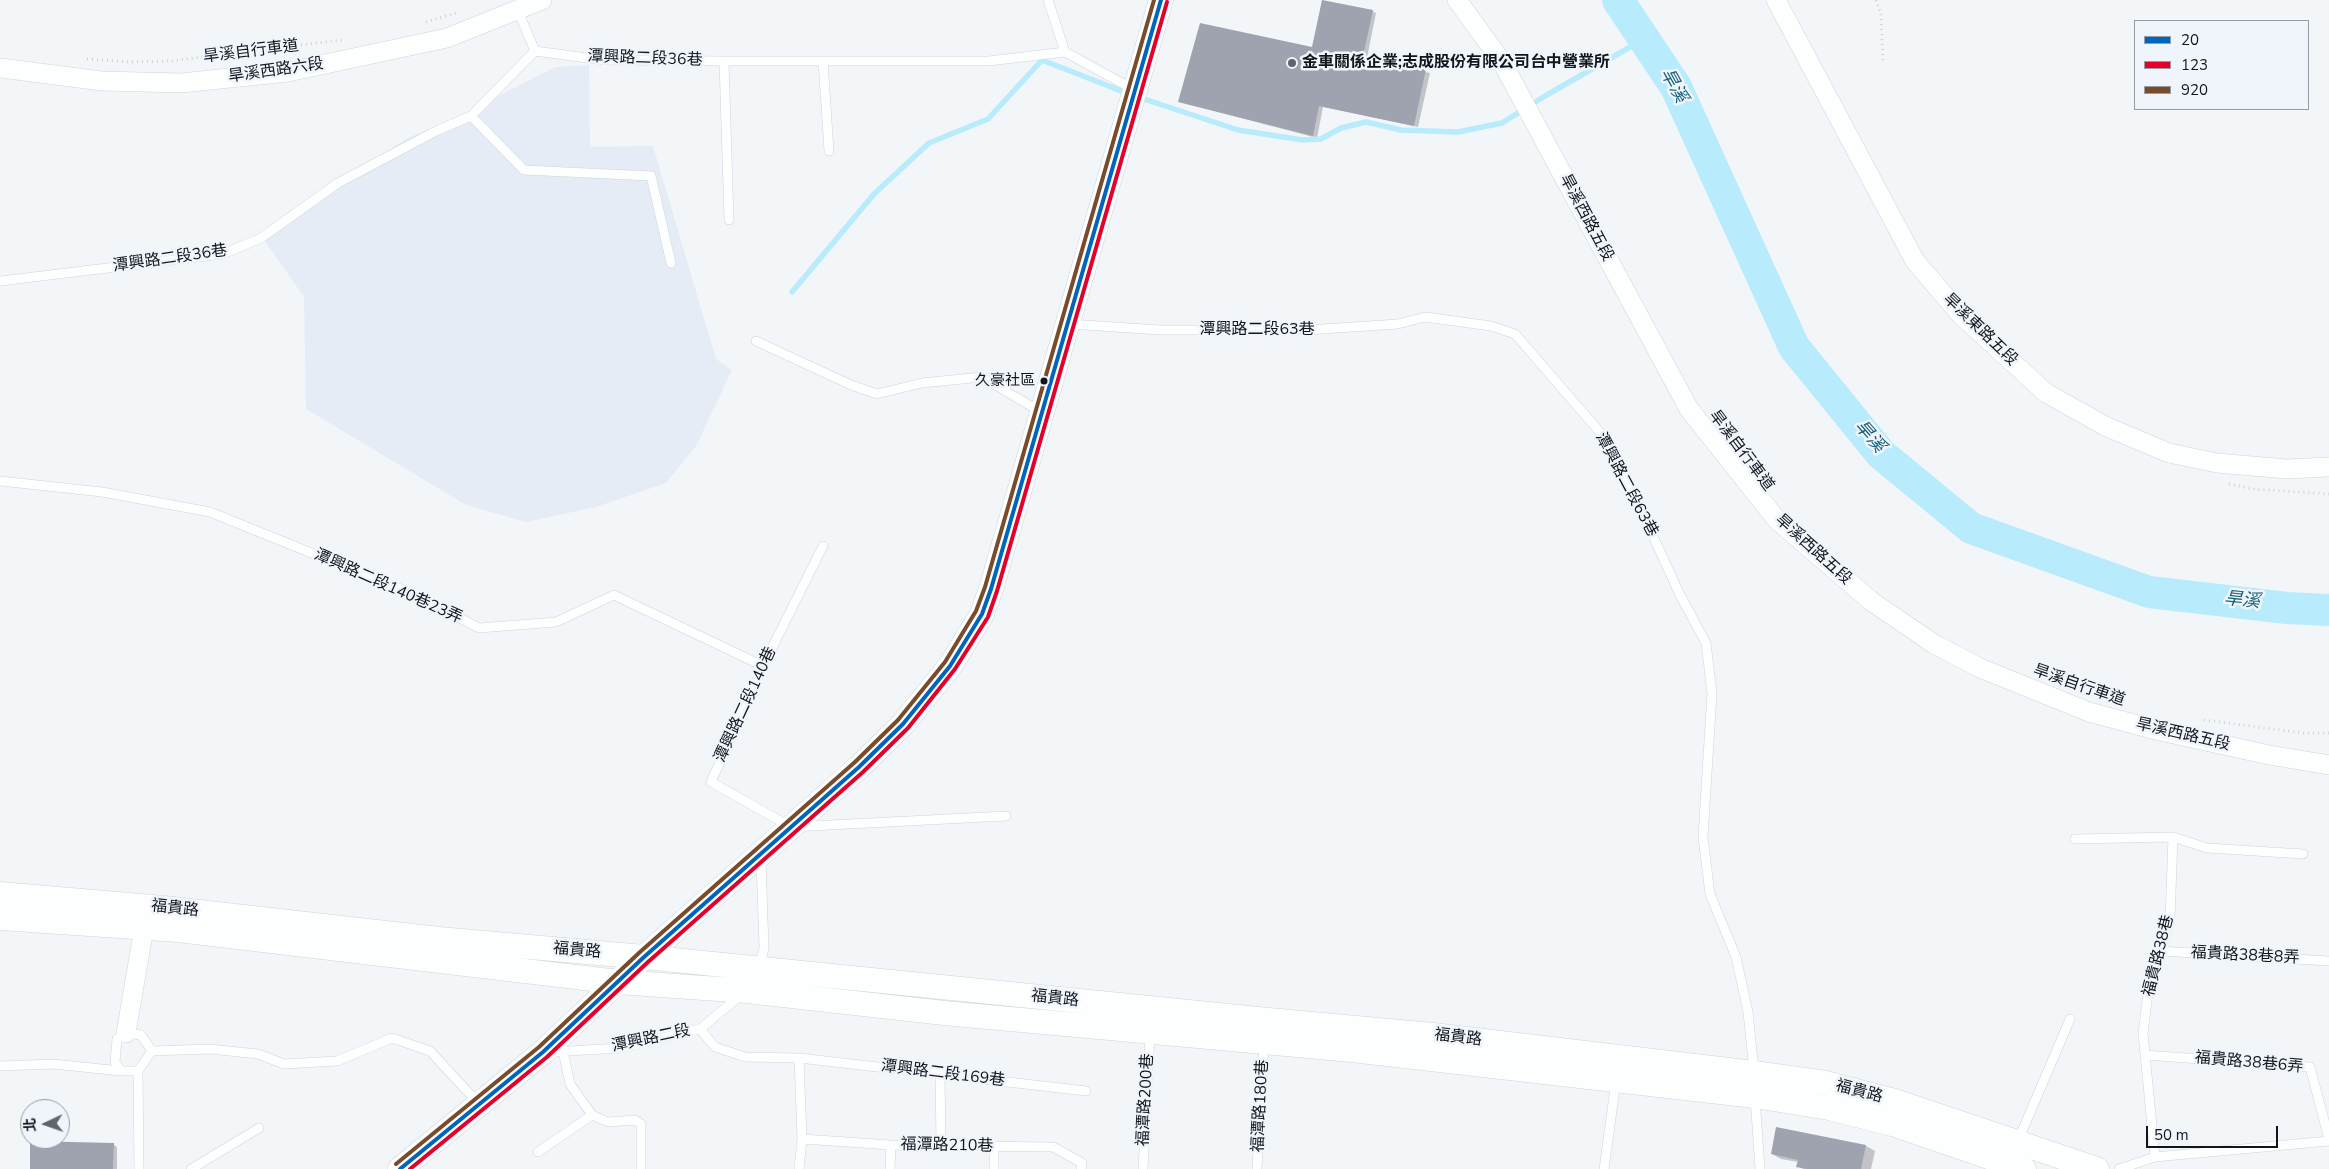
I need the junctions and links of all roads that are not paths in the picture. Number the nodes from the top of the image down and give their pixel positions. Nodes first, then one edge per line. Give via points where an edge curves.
1 (542, 0) edge
2 (1048, 0) edge
3 (1161, 0) edge
4 (1457, 0) edge
5 (1776, 0) edge
6 (518, 11) junction
7 (535, 51) junction
8 (1065, 52) junction
9 (724, 60) junction
10 (823, 61) junction
11 (0, 68) edge
12 (1136, 90) junction
13 (471, 116) junction
14 (829, 151) dead end
15 (728, 220) dead end
16 (671, 263) dead end
17 (0, 281) edge
18 (1068, 324) junction
19 (756, 341) dead end
20 (1041, 412) junction
21 (2329, 467) edge
22 (0, 481) edge
23 (823, 546) dead end
24 (763, 666) junction
25 (2329, 765) edge
26 (1006, 816) dead end
27 (791, 827) junction
28 (2173, 837) junction
29 (2075, 839) dead end
30 (764, 852) junction
31 (2303, 854) dead end
32 (0, 894) edge
33 (0, 918) edge
34 (144, 928) junction
35 (2160, 951) junction
36 (644, 957) junction
37 (2329, 961) edge
38 (759, 969) junction
39 (618, 982) junction
40 (746, 991) junction
41 (2070, 1019) dead end
42 (700, 1029) junction
43 (1150, 1030) junction
44 (126, 1033) junction
45 (1264, 1043) junction
46 (152, 1050) junction
47 (553, 1051) junction
48 (2146, 1055) junction
49 (799, 1058) junction
50 (0, 1066) edge
51 (121, 1070) junction
52 (138, 1071) junction
53 (940, 1073) junction
54 (1616, 1081) junction
55 (1754, 1084) junction
56 (1086, 1091) dead end
57 (480, 1105) junction
58 (592, 1115) junction
59 (258, 1128) dead end
60 (802, 1139) junction
61 (2329, 1140) edge
62 (2018, 1141) junction
63 (891, 1145) junction
64 (941, 1146) junction
65 (994, 1146) junction
66 (538, 1152) dead end
67 (2155, 1157) junction
68 (2002, 1168) edge
69 (139, 1169) edge
70 (191, 1169) edge
71 (400, 1169) edge
72 (641, 1169) edge
73 (800, 1169) edge
74 (890, 1169) edge
75 (994, 1169) edge
76 (1081, 1169) edge
77 (1143, 1169) edge
78 (1257, 1169) edge
79 (1604, 1169) edge
80 (1760, 1169) edge
81 (2097, 1169) edge
82 (2119, 1169) edge

1 - 6 street, 旱溪西路六段
2 - 8 lane
3 - 12 street
4 - 25 street, 旱溪西路五段 via 1502,62 1689,409 1777,520 1871,602 1934,644 1980,668 2089,712 2269,755
5 - 21 street, 旱溪東路五段 via 1914,260 1961,316 2046,394 2107,427 2169,453 2217,463 2287,469
6 - 7 lane
6 - 11 street, 旱溪西路六段 via 447,38 288,72 181,83 102,82
7 - 9 lane, 潭興路二段36巷 via 602,60
7 - 13 lane, 潭興路二段36巷
8 - 10 lane, 潭興路二段36巷 via 989,61
8 - 12 lane
9 - 10 lane, 潭興路二段36巷
9 - 15 lane
10 - 14 lane
12 - 18 street
13 - 16 lane via 524,170 651,176
13 - 17 lane, 潭興路二段36巷 via 436,130 338,183 262,238 223,254
18 - 20 street
18 - 55 lane, 潭興路二段63巷 via 1160,330 1307,330 1398,324 1425,317 1492,326 1515,334 1605,438 1706,643 1712,693 1703,837 1710,894 1736,958 1748,1012
19 - 20 lane via 877,394 922,383 982,377
20 - 27 street via 982,614 932,689 903,724
22 - 24 lane, 潭興路二段140巷23弄 via 102,492 210,512 418,596 479,628 556,622 614,595
23 - 24 lane, 潭興路二段140巷
24 - 27 lane, 潭興路二段140巷 via 711,782
26 - 27 lane
27 - 30 street
28 - 29 lane
28 - 31 lane via 2207,848
28 - 35 lane, 福貴路38巷 via 2170,920
30 - 36 street
30 - 38 lane via 760,864 764,948
32 - 36 street, 福貴路
33 - 34 street, 福貴路
34 - 39 street, 福貴路
34 - 44 street
35 - 37 lane, 福貴路38巷8弄
35 - 48 lane, 福貴路38巷 via 2149,985 2143,1033
36 - 38 street, 福貴路
36 - 39 street
38 - 55 street, 福貴路 via 1433,1035
39 - 40 street, 福貴路
39 - 47 street
40 - 42 lane, 潭興路二段
40 - 43 street, 福貴路
41 - 62 lane
42 - 47 lane, 潭興路二段 via 621,1048
42 - 49 lane, 潭興路二段169巷 via 715,1047 745,1057
43 - 45 street, 福貴路
43 - 77 lane, 福潭路200巷
44 - 46 lane via 141,1035
44 - 51 lane via 117,1039 115,1062
45 - 54 street, 福貴路
45 - 78 lane, 福潭路180巷
46 - 52 lane
46 - 57 lane via 210,1049 258,1054 284,1064 337,1061 392,1038 430,1051
47 - 57 street
47 - 58 lane via 570,1084
48 - 61 lane, 福貴路38巷6弄 via 2310,1067
48 - 67 lane, 福貴路38巷
49 - 53 lane, 潭興路二段169巷
49 - 60 lane
50 - 51 lane via 53,1064
51 - 52 lane
52 - 69 lane
53 - 56 lane, 潭興路二段169巷
53 - 64 lane
54 - 55 street, 福貴路
54 - 79 lane
55 - 62 street, 福貴路 via 1826,1083 1896,1101
55 - 68 street, 福貴路 via 1892,1124
55 - 80 lane, 潭興路二段63巷
57 - 71 street
58 - 66 lane
58 - 72 lane via 608,1122 635,1120 642,1124
59 - 70 lane
60 - 63 lane, 福潭路210巷
60 - 73 lane
61 - 67 lane
62 - 81 street, 福貴路
63 - 64 lane, 福潭路210巷
63 - 74 lane
64 - 65 lane, 福潭路210巷
65 - 75 lane
65 - 76 lane, 福潭路210巷 via 1053,1147 1082,1163
67 - 82 lane

